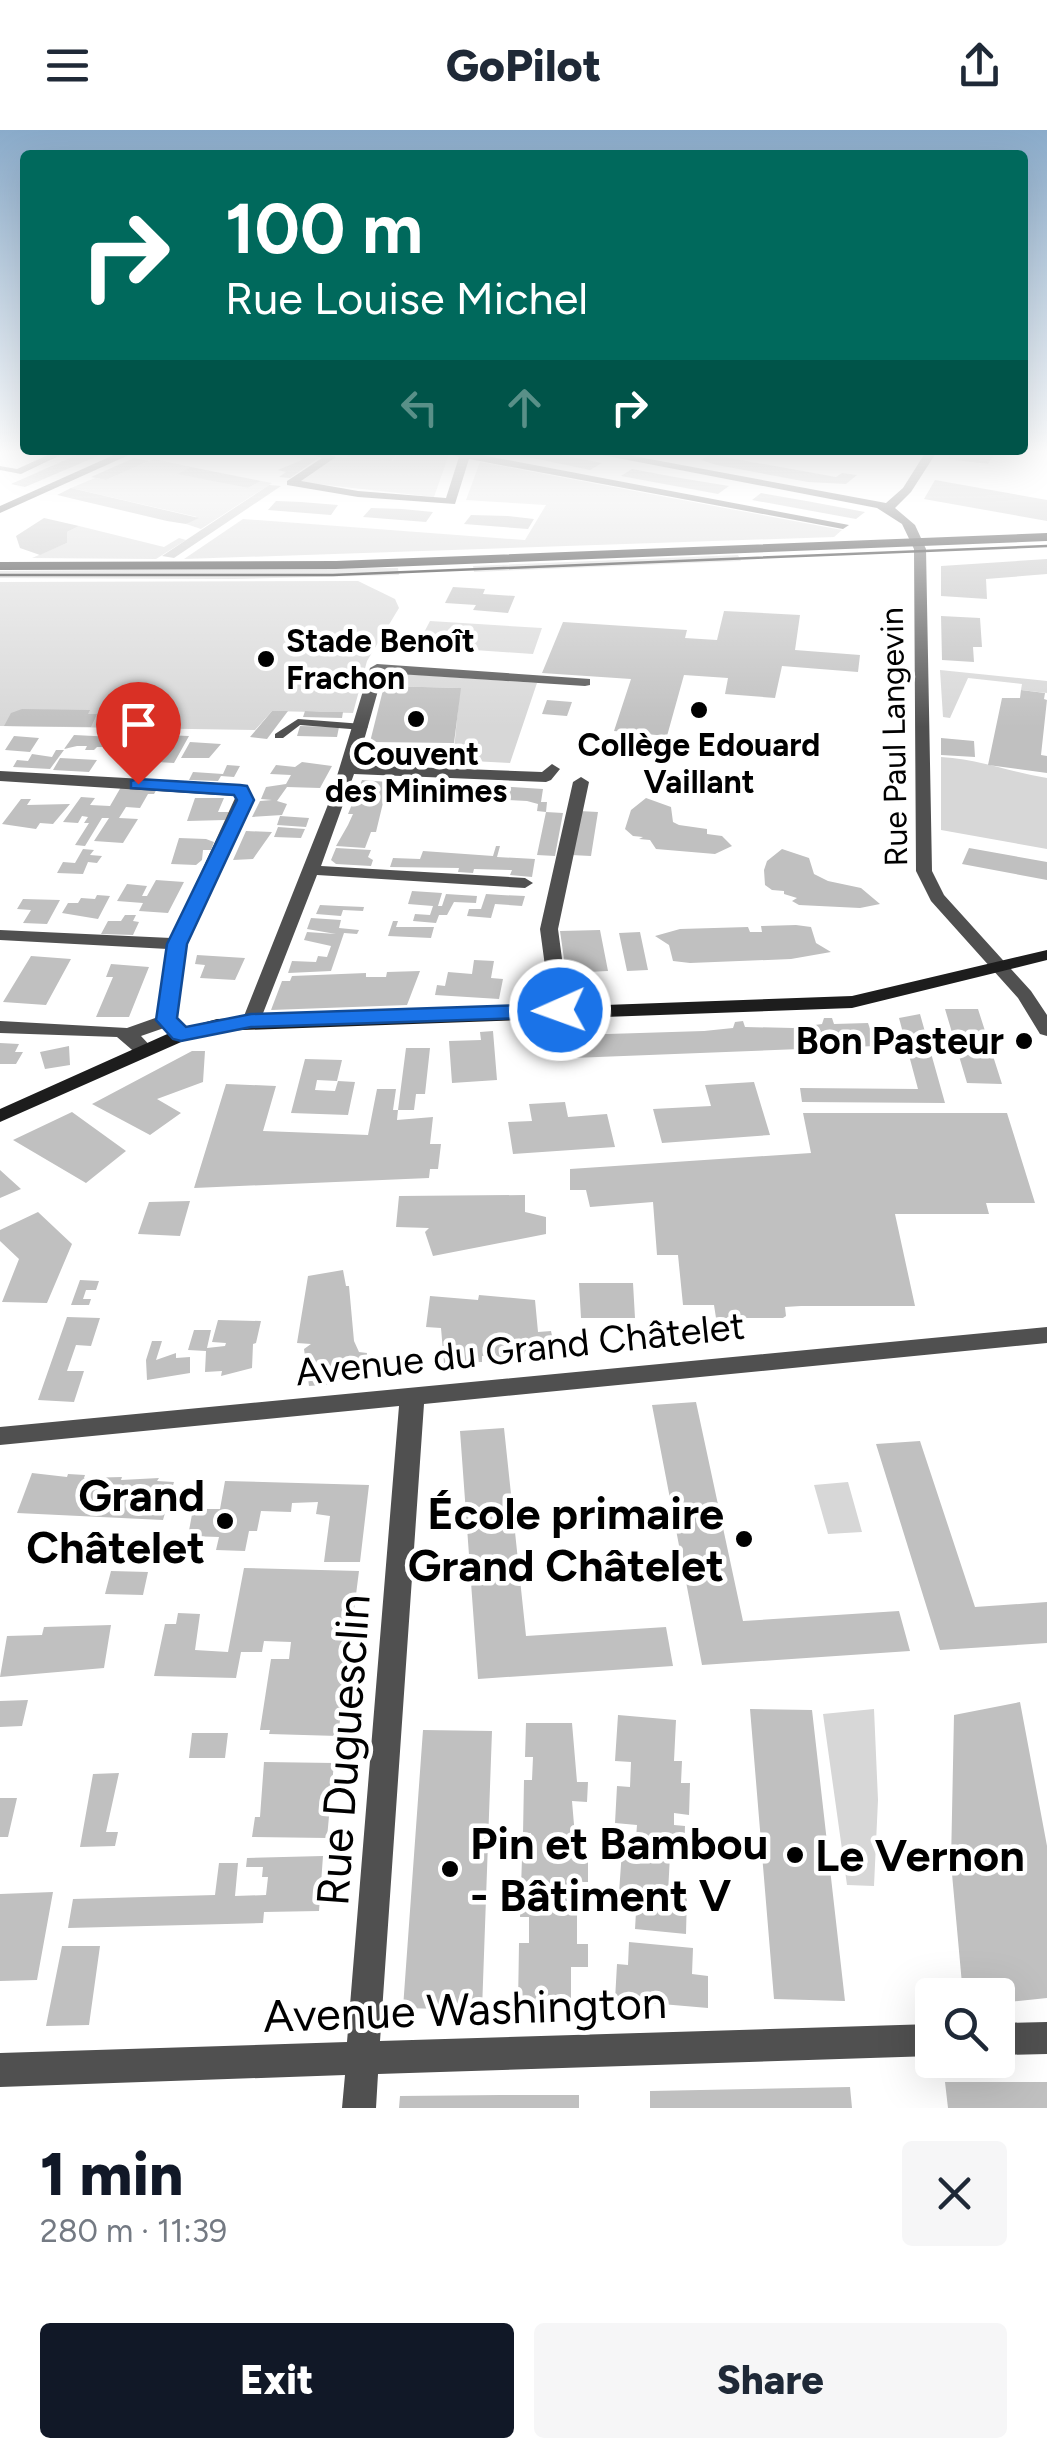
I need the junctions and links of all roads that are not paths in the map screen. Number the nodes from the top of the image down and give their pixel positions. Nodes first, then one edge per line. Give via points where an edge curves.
1 (950, 542) edge
2 (919, 544) junction
3 (0, 566) edge
4 (586, 682) dead end
5 (363, 726) junction
6 (280, 736) dead end
7 (347, 769) junction
8 (552, 769) dead end
9 (0, 776) edge
10 (581, 782) dead end
11 (313, 870) junction
12 (525, 882) dead end
13 (0, 936) edge
14 (177, 944) junction
15 (1047, 955) edge
16 (999, 966) junction
17 (560, 1010) junction
18 (251, 1021) junction
19 (0, 1026) edge
20 (174, 1027) junction
21 (1047, 1030) edge
22 (128, 1034) junction
23 (145, 1051) junction
24 (0, 1116) edge
25 (1047, 1335) edge
26 (412, 1398) junction
27 (0, 1436) edge
28 (1047, 2038) edge
29 (1015, 2039) edge
30 (915, 2041) edge
31 (364, 2057) junction
32 (0, 2070) edge
33 (359, 2108) edge

1 - 2 street
2 - 3 street via 336,566
2 - 16 street, Rue Paul Langevin via 924,872 936,897
4 - 5 street via 377,668
5 - 6 lane via 298,722
5 - 7 street
7 - 8 street via 546,777
7 - 11 street
9 - 14 street via 240,790 246,800
10 - 17 street via 549,929
11 - 12 street
11 - 18 street
13 - 14 street
14 - 20 street
15 - 16 street
16 - 17 street via 852,1002
16 - 21 street, Rue Paul Langevin
17 - 18 street
18 - 20 street
19 - 22 street
20 - 22 street
20 - 23 street
22 - 23 street
23 - 24 street
25 - 26 street, Avenue du Grand Châtelet
26 - 27 street, Avenue du Grand Châtelet
26 - 31 street, Rue Duguesclin
28 - 29 street
30 - 31 street, Avenue Washington
31 - 32 street, Avenue Washington
31 - 33 street, Rue Duguesclin

